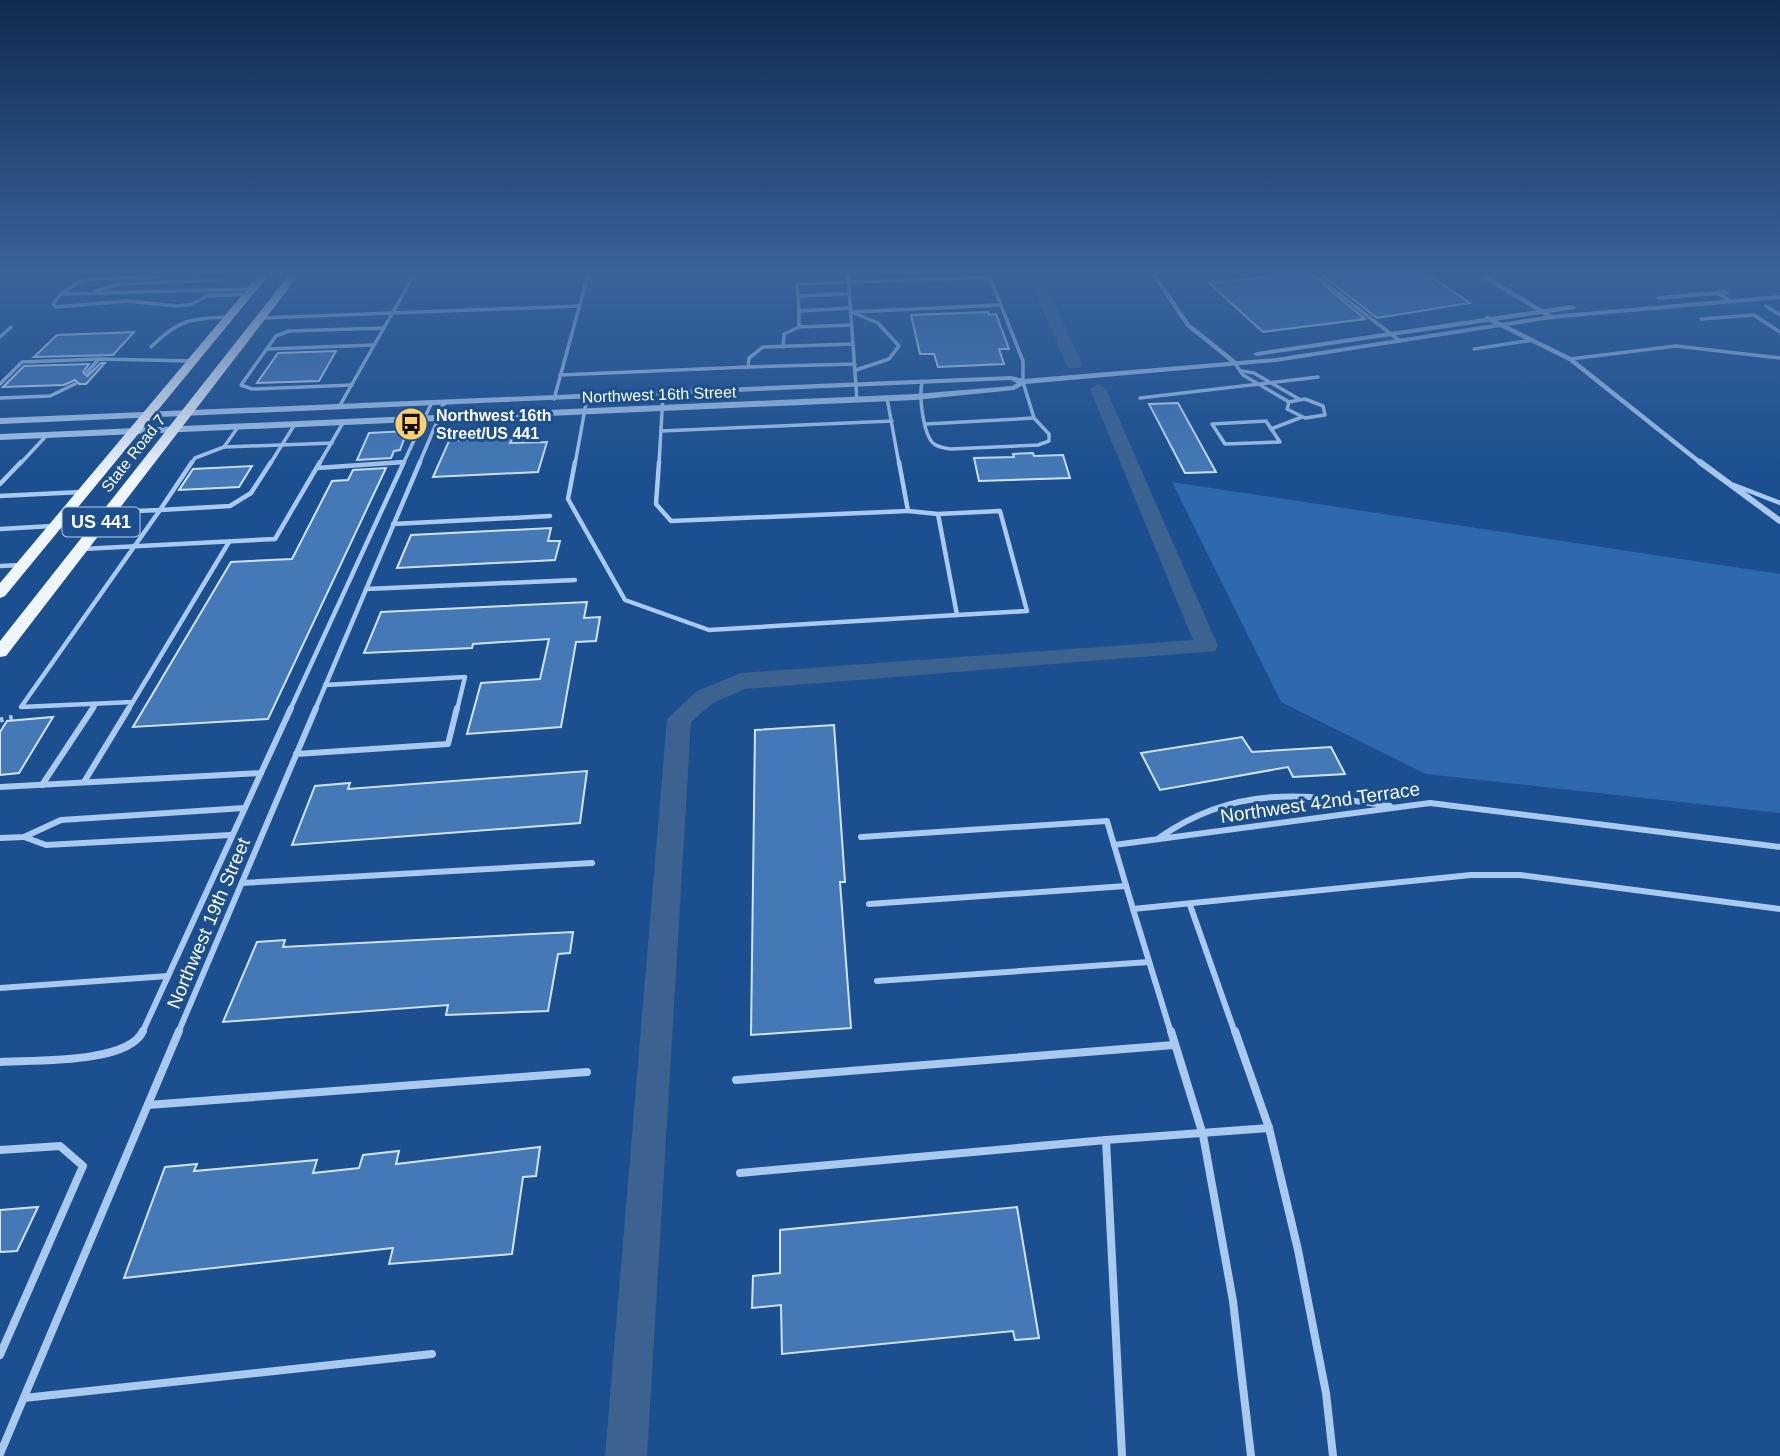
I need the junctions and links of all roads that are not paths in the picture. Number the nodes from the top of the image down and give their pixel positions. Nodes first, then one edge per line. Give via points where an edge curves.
1 (154, 343) edge
2 (207, 343) edge
3 (241, 343) edge
4 (271, 343) edge
5 (569, 343) edge
6 (783, 343) edge
7 (896, 343) edge
8 (1017, 343) edge
9 (1210, 343) edge
10 (1327, 343) edge
11 (1387, 343) edge
12 (1514, 343) edge
13 (1539, 343) edge
14 (853, 344) joint
15 (374, 345) joint
16 (151, 346) dead end
17 (783, 347) junction
18 (267, 349) junction
19 (1474, 349) dead end
20 (1780, 358) edge
21 (100, 359) junction
22 (1570, 359) junction
23 (192, 361) junction
24 (1234, 362) junction
25 (855, 364) junction
26 (748, 368) junction
27 (856, 370) junction
28 (1242, 371) junction
29 (87, 372) dead end
30 (560, 375) junction
31 (1318, 377) dead end
32 (1023, 382) junction
33 (922, 383) junction
34 (0, 384) edge
35 (75, 384) dead end
36 (1272, 384) junction
37 (352, 385) junction
38 (857, 386) junction
39 (1260, 386) junction
40 (663, 394) junction
41 (919, 397) junction
42 (0, 398) edge
43 (587, 398) junction
44 (887, 398) junction
45 (1140, 398) dead end
46 (554, 399) junction
47 (1299, 399) junction
48 (858, 400) junction
49 (1289, 402) junction
50 (444, 403) junction
51 (431, 404) junction
52 (338, 407) junction
53 (663, 407) junction
54 (584, 411) junction
55 (551, 412) junction
56 (186, 413) junction
57 (147, 415) junction
58 (439, 417) junction
59 (1302, 417) junction
60 (425, 418) junction
61 (1034, 418) junction
62 (0, 421) edge
63 (892, 421) junction
64 (344, 422) junction
65 (295, 424) junction
66 (926, 424) junction
67 (238, 427) junction
68 (1271, 429) junction
69 (173, 430) junction
70 (134, 431) junction
71 (661, 431) junction
72 (47, 435) junction
73 (0, 437) edge
74 (332, 443) junction
75 (282, 444) junction
76 (225, 447) junction
77 (403, 464) junction
78 (317, 468) junction
79 (1726, 482) junction
80 (0, 484) edge
81 (84, 492) junction
82 (0, 496) edge
83 (1780, 503) edge
84 (160, 510) junction
85 (908, 511) junction
86 (109, 512) junction
87 (938, 514) junction
88 (550, 516) dead end
89 (1780, 521) edge
90 (393, 524) junction
91 (55, 526) junction
92 (0, 529) edge
93 (229, 542) junction
94 (137, 547) junction
95 (80, 550) junction
96 (23, 565) junction
97 (0, 566) edge
98 (575, 580) dead end
99 (366, 589) junction
100 (0, 593) edge
101 (957, 615) junction
102 (0, 652) edge
103 (325, 685) junction
104 (132, 702) junction
105 (96, 704) junction
106 (296, 754) junction
107 (261, 773) junction
108 (84, 782) junction
109 (42, 785) junction
110 (0, 787) edge
111 (244, 807) junction
112 (1396, 807) junction
113 (231, 835) junction
114 (24, 837) junction
115 (861, 837) dead end
116 (0, 838) edge
117 (1158, 839) junction
118 (1114, 845) junction
119 (1780, 847) edge
120 (592, 863) dead end
121 (242, 883) junction
122 (1126, 886) junction
123 (869, 904) dead end
124 (1190, 905) junction
125 (1133, 909) junction
126 (1780, 909) edge
127 (1149, 961) junction
128 (168, 976) junction
129 (877, 981) dead end
130 (0, 988) edge
131 (1174, 1045) junction
132 (0, 1062) edge
133 (587, 1072) dead end
134 (736, 1080) dead end
135 (148, 1105) junction
136 (1269, 1128) junction
137 (1203, 1135) junction
138 (1106, 1140) junction
139 (0, 1150) edge
140 (740, 1172) dead end
141 (10, 1332) junction
142 (0, 1334) edge
143 (432, 1354) dead end
144 (0, 1355) edge
145 (24, 1398) junction
146 (0, 1454) edge
147 (1122, 1456) edge
148 (1251, 1456) edge
149 (1333, 1456) edge

1 - 16 lane
2 - 23 main road, State Road 7 / US 441
3 - 56 main road, State Road 7 / US 441
4 - 18 lane
5 - 30 lane
6 - 17 lane
7 - 27 lane via 899,346 889,359
8 - 32 lane
9 - 24 street
10 - 24 street, Northwest 16th Street
11 - 24 street, Northwest 16th Street
12 - 19 lane
13 - 22 street
14 - 17 lane
14 - 25 lane
15 - 18 lane
15 - 37 lane
17 - 26 lane via 763,348 749,358
18 - 37 lane via 241,385 252,389
20 - 22 lane via 1676,346
21 - 23 lane
21 - 29 lane
21 - 34 lane via 22,362
22 - 79 street
23 - 57 main road, State Road 7 / US 441
24 - 28 lane
24 - 32 street, Northwest 16th Street
25 - 26 lane
25 - 27 lane
26 - 30 lane
27 - 38 lane
28 - 36 lane
28 - 39 lane
30 - 46 lane
31 - 36 lane
32 - 33 street, Northwest 16th Street via 1011,378
32 - 41 street, Northwest 16th Street via 1014,388
32 - 61 lane
33 - 38 street, Northwest 16th Street
33 - 41 lane
35 - 42 lane via 48,396
36 - 39 lane
36 - 47 lane
37 - 52 lane
38 - 40 street, Northwest 16th Street
38 - 48 lane
39 - 45 lane
39 - 49 lane
40 - 43 street, Northwest 16th Street
40 - 53 lane
41 - 44 street, Northwest 16th Street
41 - 66 lane
43 - 46 street, Northwest 16th Street
43 - 54 lane
44 - 48 street, Northwest 16th Street
44 - 63 lane
46 - 50 street, Northwest 16th Street
46 - 55 street
47 - 49 lane
47 - 59 lane via 1326,409 1321,417
48 - 53 street, Northwest 16th Street
49 - 59 lane via 1287,409
50 - 51 street, Northwest 16th Street
50 - 58 street, Northwest 19th Street
51 - 52 street, Northwest 16th Street
51 - 60 lane
52 - 56 street, Northwest 16th Street
53 - 54 street, Northwest 16th Street
53 - 71 lane
54 - 55 street, Northwest 16th Street
54 - 101 lane via 568,499 625,600 709,630
55 - 58 street, Northwest 16th Street
56 - 57 street, Northwest 16th Street
56 - 69 main road, State Road 7 / US 441
57 - 62 street, Northwest 16th Street
57 - 70 main road, State Road 7 / US 441
58 - 60 street, Northwest 16th Street
58 - 90 lane, Northwest 19th Street
59 - 68 lane
60 - 64 street, Northwest 16th Street
60 - 77 lane
61 - 66 lane
61 - 66 lane via 1049,434 1049,441 950,449 930,440
63 - 71 lane
63 - 85 lane
64 - 65 street, Northwest 16th Street
64 - 74 lane
65 - 67 street, Northwest 16th Street
65 - 75 lane
67 - 69 street, Northwest 16th Street
67 - 76 lane
68 - 68 lane via 1266,421 1212,424 1225,444 1280,442
69 - 70 street, Northwest 16th Street
69 - 86 main road, State Road 7 / US 441
70 - 72 street, Northwest 16th Street
70 - 81 main road, State Road 7 / US 441
71 - 85 lane via 656,504 671,522
72 - 73 street, Northwest 16th Street
72 - 80 lane
74 - 75 lane
74 - 78 lane
75 - 76 lane
75 - 84 lane via 251,493 230,506
76 - 84 lane via 195,458
77 - 78 lane
77 - 107 lane
78 - 93 lane via 275,539
79 - 83 lane
79 - 89 street
81 - 82 lane
81 - 91 main road, State Road 7 / US 441
84 - 86 lane
84 - 94 lane
85 - 87 lane
86 - 95 main road, State Road 7 / US 441
87 - 101 lane
87 - 101 lane via 1000,512 1027,611
88 - 90 lane
90 - 99 lane, Northwest 19th Street
91 - 92 lane
91 - 96 main road, State Road 7 / US 441
93 - 94 lane
93 - 104 lane
94 - 95 lane
94 - 105 lane via 21,707
95 - 102 main road, State Road 7 / US 441
96 - 97 lane
96 - 100 main road, State Road 7 / US 441
98 - 99 lane
99 - 103 lane, Northwest 19th Street
103 - 106 lane, Northwest 19th Street
103 - 106 lane via 465,677 449,744
104 - 105 lane
104 - 108 lane
105 - 109 lane
106 - 121 lane, Northwest 19th Street
107 - 108 lane
107 - 111 lane
108 - 109 lane
109 - 110 lane
111 - 113 lane
111 - 114 lane via 61,820
112 - 117 lane, Northwest 42nd Terrace
112 - 117 lane via 1320,794 1265,794 1179,821
112 - 119 lane, Northwest 42nd Terrace via 1430,803
113 - 114 lane via 46,845
113 - 128 lane
114 - 116 lane
115 - 118 lane via 1107,821
117 - 118 lane, Northwest 42nd Terrace
118 - 122 lane
120 - 121 lane
121 - 135 lane, Northwest 19th Street
122 - 123 lane
122 - 125 lane
124 - 125 lane
124 - 126 lane via 1520,875
124 - 136 lane
125 - 127 lane
127 - 129 lane
127 - 131 lane
128 - 130 lane
128 - 132 lane via 140,1038 108,1055
131 - 134 lane
131 - 137 lane
133 - 135 lane
135 - 145 lane, Northwest 19th Street
136 - 137 lane
136 - 149 lane via 1326,1393
137 - 138 lane
137 - 148 lane via 1233,1301
138 - 140 lane
138 - 147 lane
139 - 141 lane via 60,1146 83,1166
141 - 142 lane
141 - 144 lane
143 - 145 lane
145 - 146 lane, Northwest 19th Street

